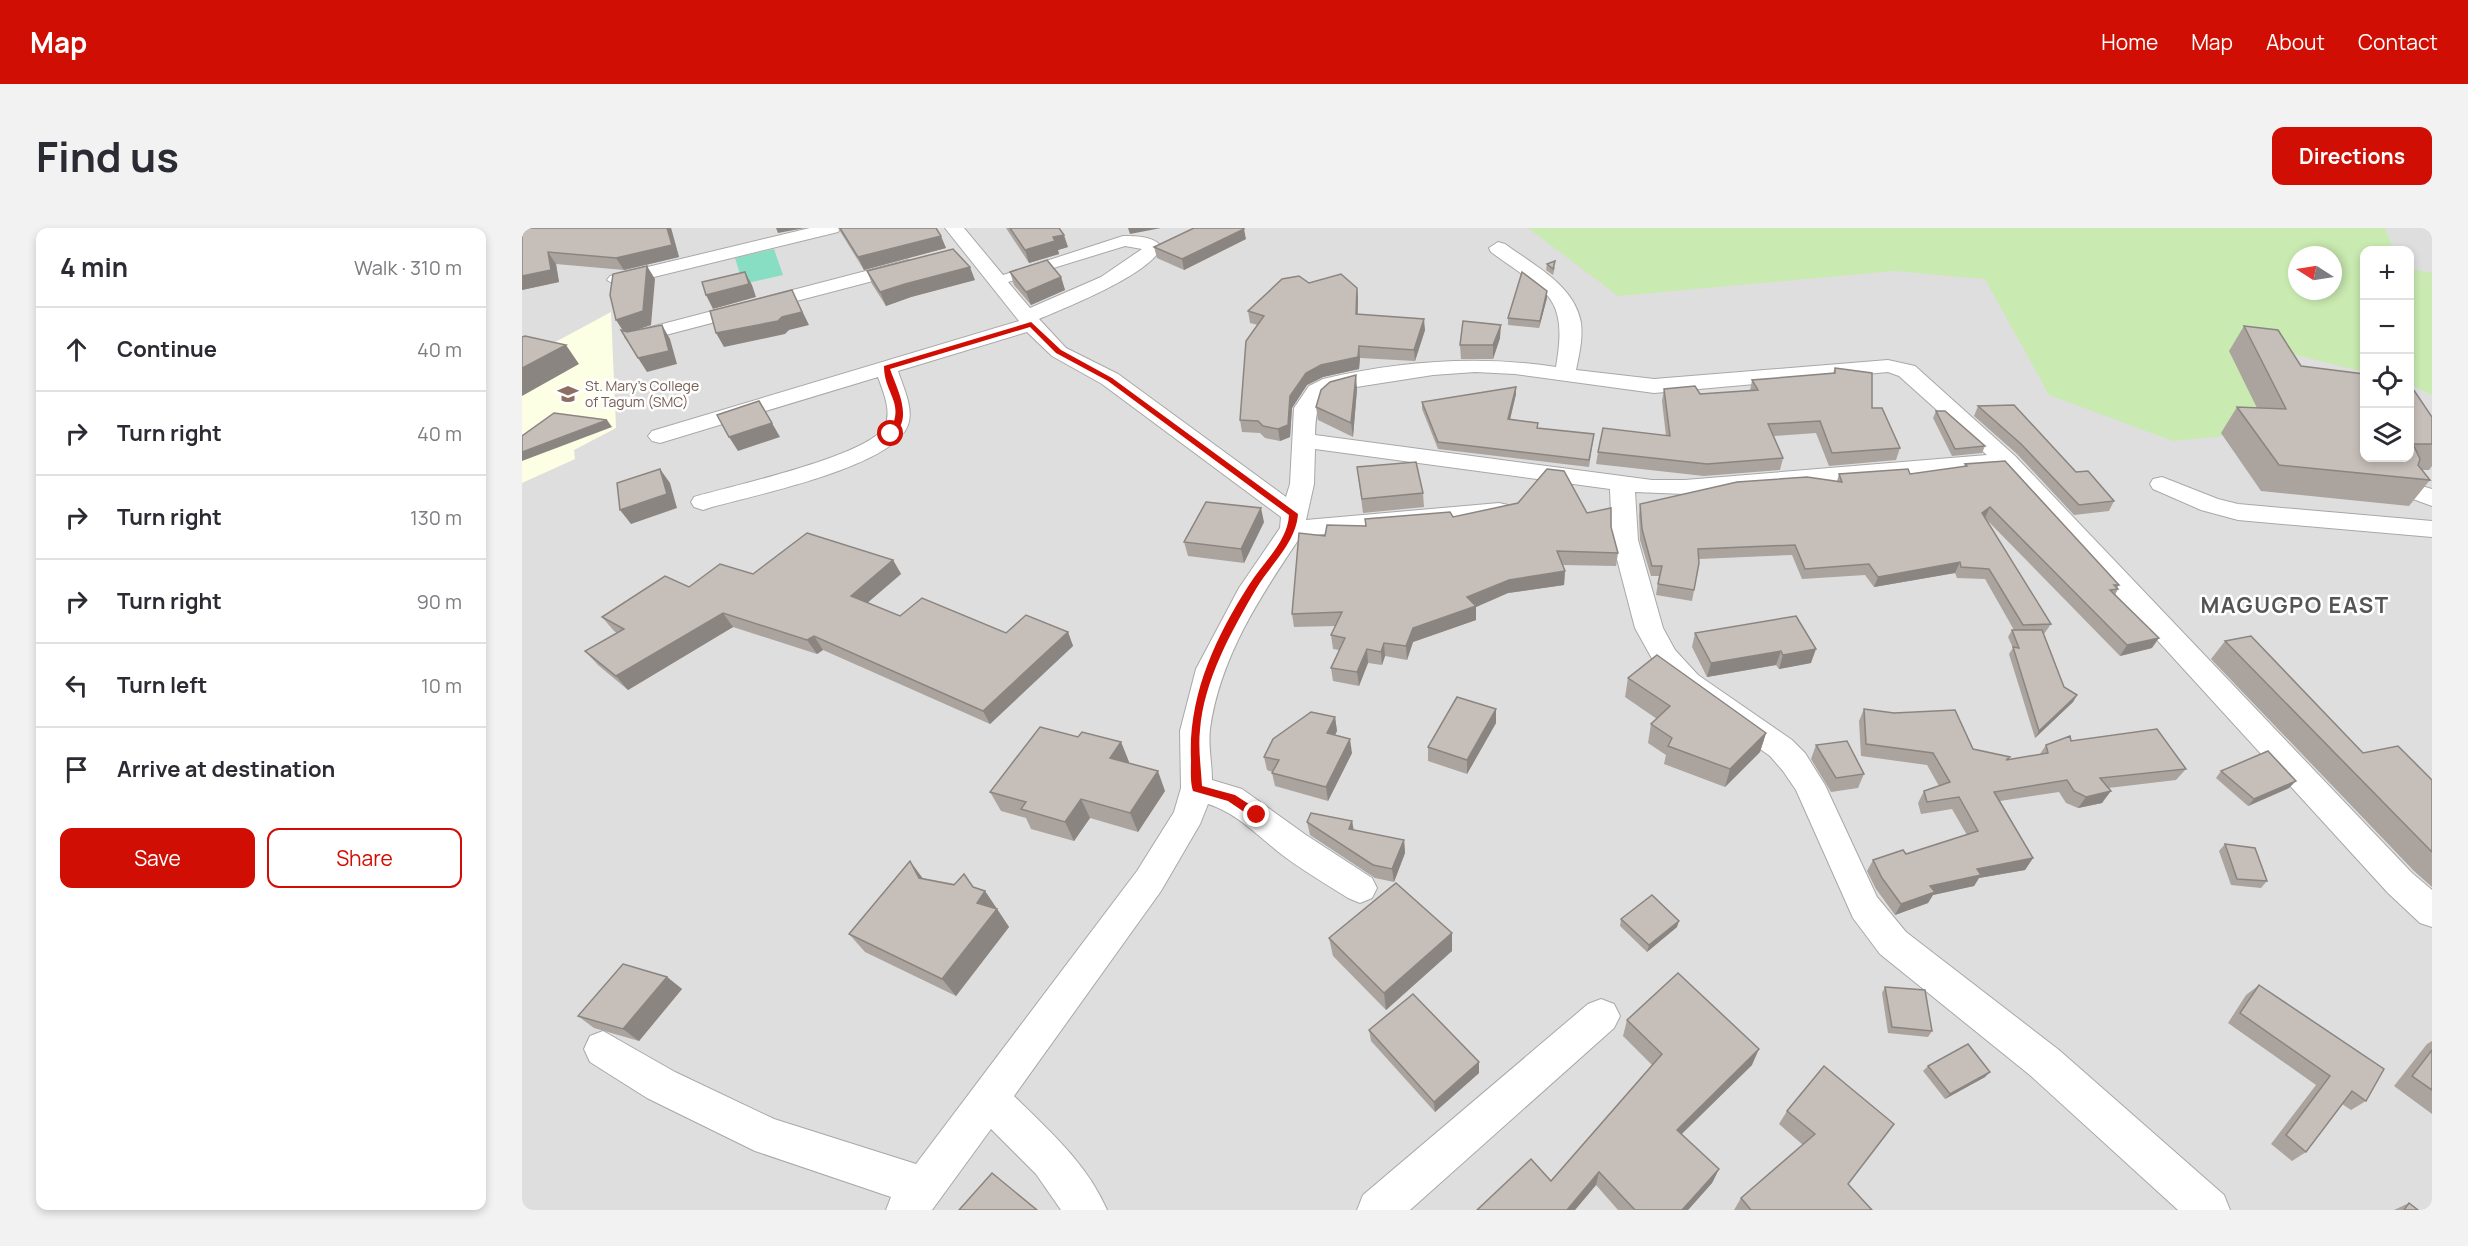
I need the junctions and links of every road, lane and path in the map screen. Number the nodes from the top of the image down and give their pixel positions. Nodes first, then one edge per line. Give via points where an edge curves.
1 (832, 228) edge
2 (954, 228) edge
3 (1498, 248) dead end
4 (971, 250) junction
5 (948, 256) edge
6 (925, 262) edge
7 (617, 280) edge
8 (996, 282) junction
9 (1028, 320) junction
10 (635, 337) edge
11 (886, 368) junction
12 (1565, 375) junction
13 (660, 436) dead end
14 (1303, 440) junction
15 (2007, 461) junction
16 (1622, 483) junction
17 (2162, 484) dead end
18 (703, 502) dead end
19 (1499, 511) edge
20 (1293, 521) junction
21 (2432, 529) edge
22 (1197, 788) junction
23 (1360, 888) dead end
24 (2432, 912) edge
25 (1601, 1016) dead end
26 (603, 1049) dead end
27 (990, 1100) junction
28 (916, 1198) edge
29 (1086, 1210) edge
30 (1378, 1210) edge
31 (2209, 1210) edge

1 - 7 street
2 - 4 street
3 - 12 street via 1556,293 1568,309 1571,324
4 - 5 street
4 - 8 street
6 - 10 street
8 - 9 street
8 - 9 street via 1123,241 1152,246 1143,259 1113,277
9 - 11 street
9 - 20 street via 1059,352 1110,379
11 - 13 street
11 - 18 street via 900,408 900,421 876,448 855,458
12 - 14 street via 1468,366 1331,384 1310,397 1305,408
12 - 15 street via 1654,386 1900,368
14 - 16 street
14 - 20 street via 1302,484
15 - 16 street via 1684,488
15 - 24 street via 2392,874
16 - 31 street via 1625,540 1649,628 1665,657 1688,683 1781,748 1794,762 1809,785 1865,907 1893,943 2045,1063
17 - 21 street via 2210,505 2238,512
19 - 20 street
20 - 22 street via 1210,669 1195,731
22 - 23 street via 1231,798
22 - 27 street via 1189,815 1149,881
25 - 30 street
26 - 28 street via 661,1085 769,1137
27 - 28 street
27 - 29 street via 1050,1160

